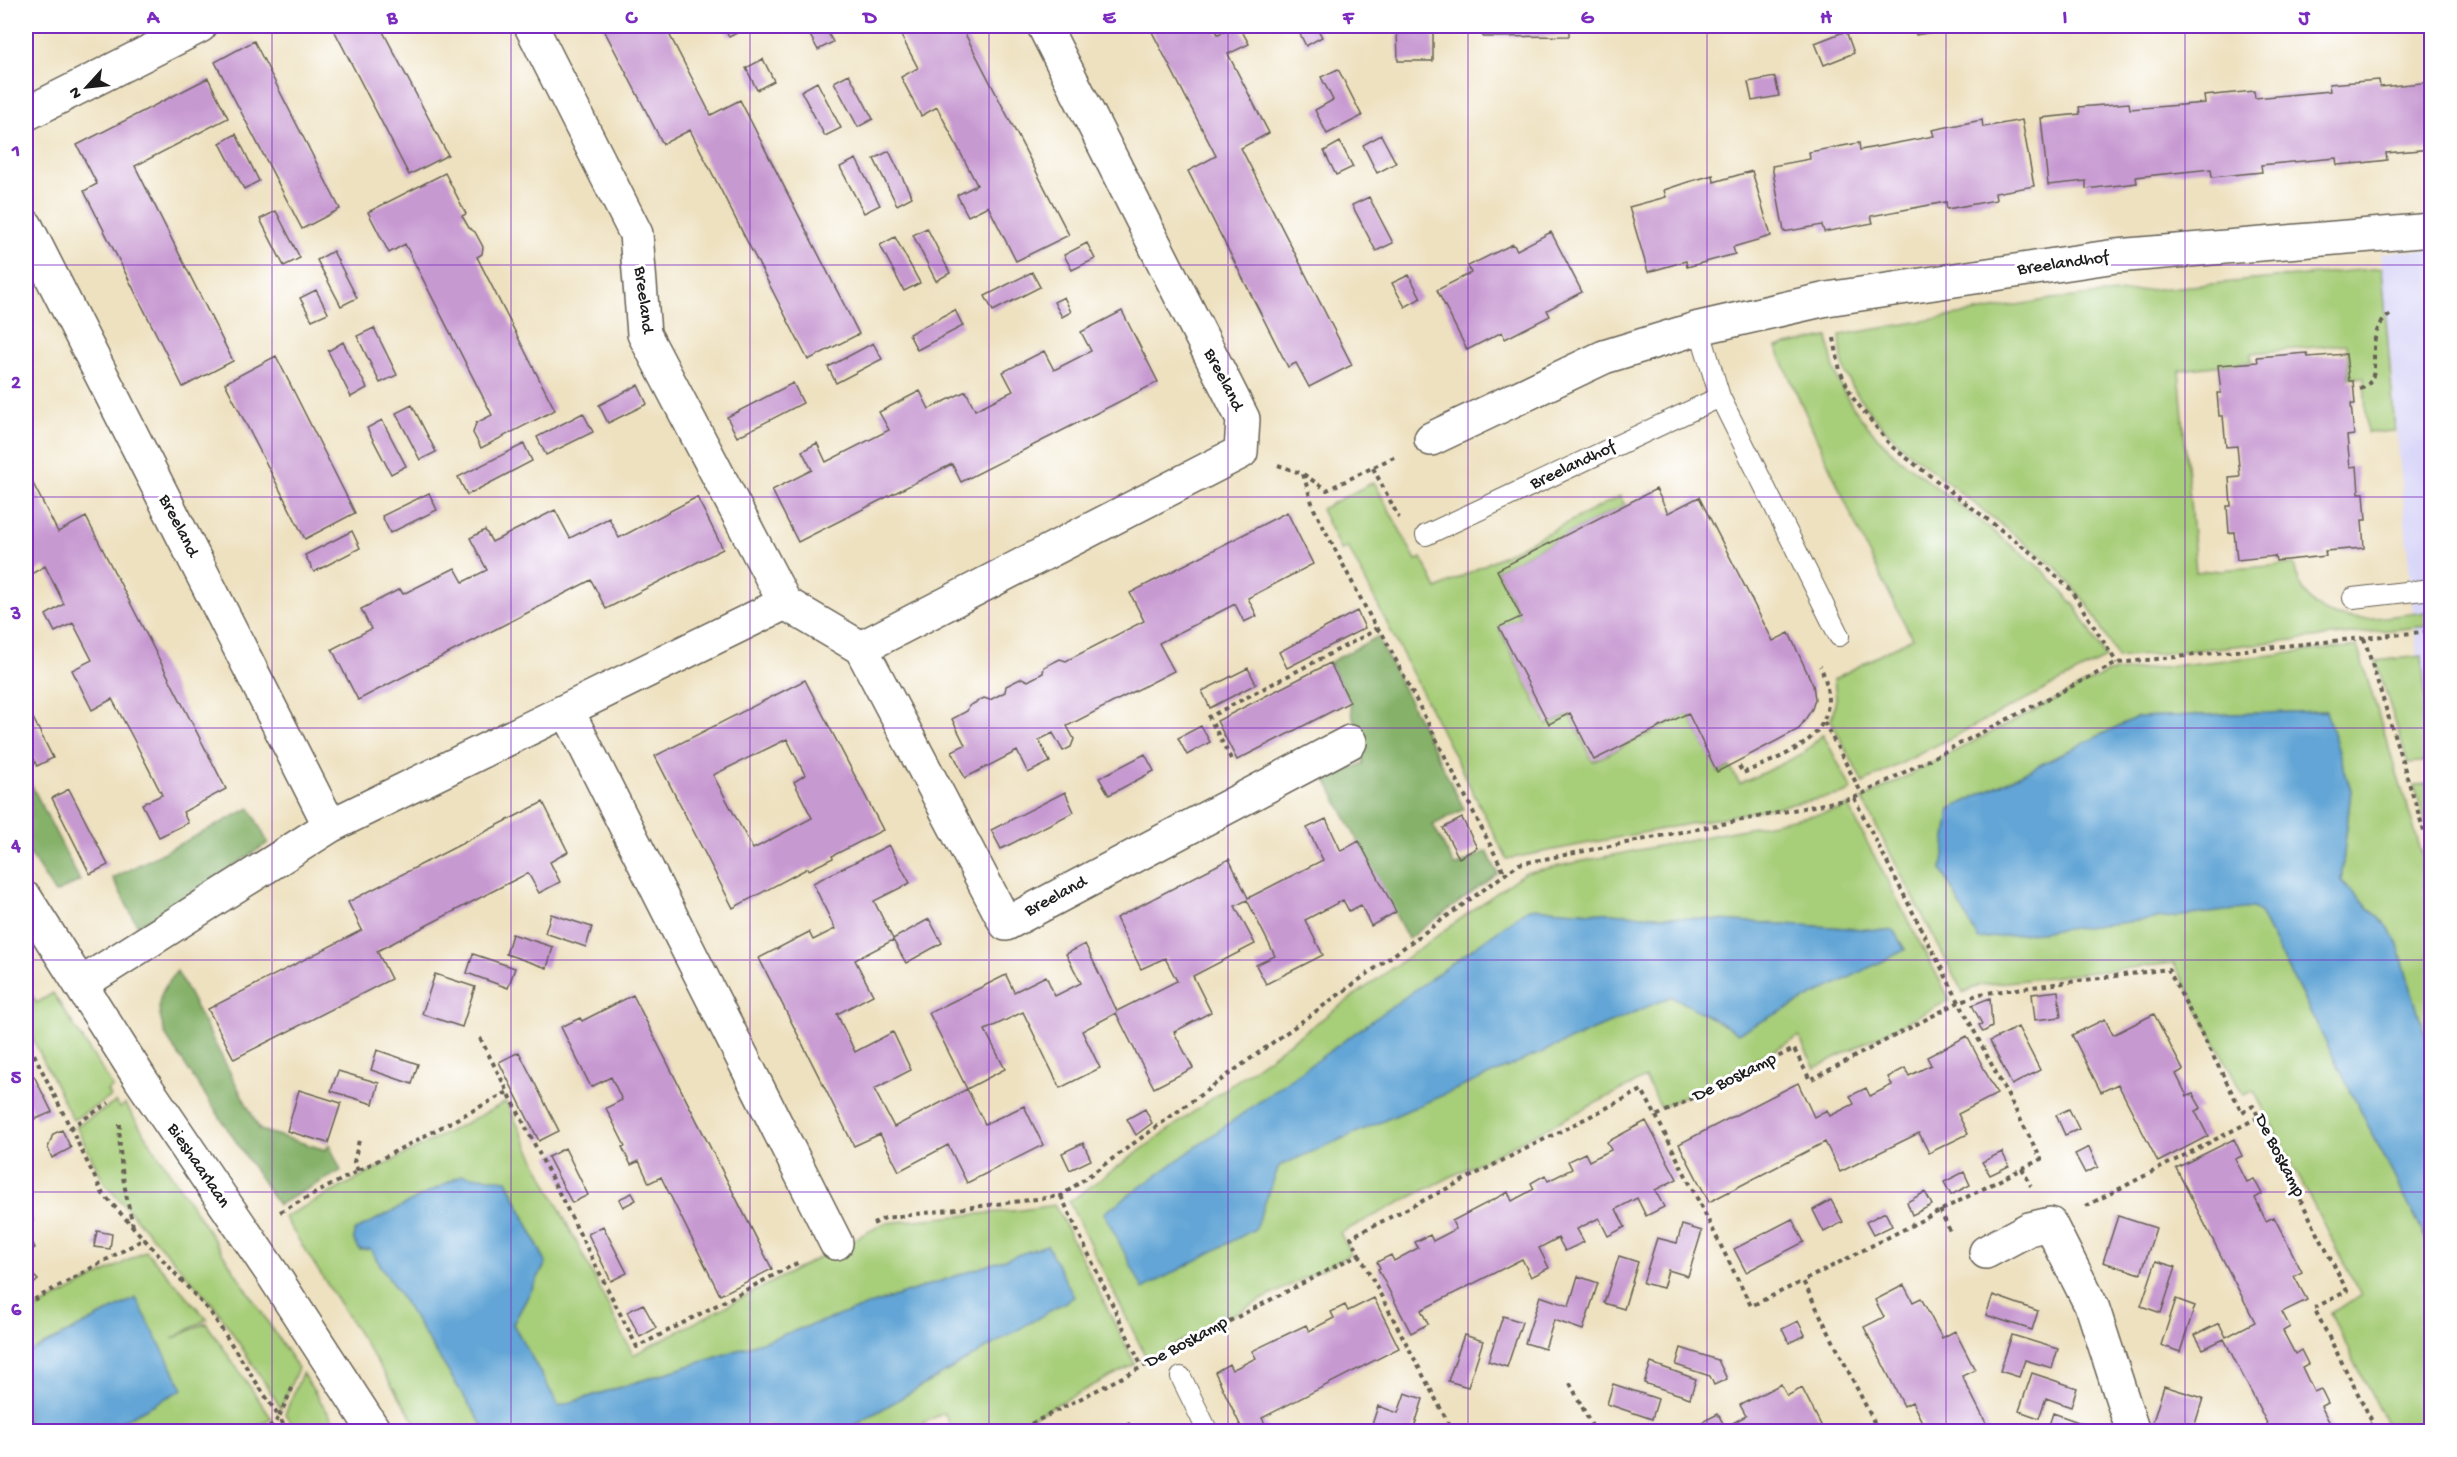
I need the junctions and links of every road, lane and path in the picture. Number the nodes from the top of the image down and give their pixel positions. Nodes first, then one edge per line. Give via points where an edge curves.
1 (200, 26) edge
2 (531, 26) edge
3 (1044, 26) edge
4 (26, 114) edge
5 (26, 226) edge
6 (2432, 230) edge
7 (1827, 299) junction
8 (2391, 314) dead end
9 (1699, 328) junction
10 (2360, 390) dead end
11 (1720, 397) junction
12 (1431, 439) joint
13 (1241, 452) junction
14 (1373, 468) junction
15 (1303, 474) junction
16 (1426, 535) joint
17 (2432, 589) edge
18 (2354, 598) dead end
19 (785, 603) junction
20 (1376, 628) junction
21 (2432, 631) edge
22 (1839, 636) joint
23 (2364, 638) junction
24 (861, 648) junction
25 (2117, 663) junction
26 (567, 710) junction
27 (1824, 722) junction
28 (1350, 742) dead end
29 (1739, 766) dead end
30 (1862, 794) junction
31 (1250, 795) junction
32 (1854, 798) junction
33 (330, 826) junction
34 (2432, 857) edge
35 (1506, 874) junction
36 (26, 899) edge
37 (81, 984) junction
38 (1959, 1002) junction
39 (26, 1038) edge
40 (480, 1038) dead end
41 (508, 1092) junction
42 (110, 1102) dead end
43 (1656, 1116) junction
44 (2259, 1117) junction
45 (120, 1121) dead end
46 (70, 1128) junction
47 (359, 1140) dead end
48 (358, 1171) junction
49 (1061, 1196) junction
50 (2050, 1224) junction
51 (133, 1226) junction
52 (242, 1232) junction
53 (144, 1239) junction
54 (836, 1243) junction
55 (1986, 1252) dead end
56 (1359, 1254) junction
57 (1803, 1281) junction
58 (26, 1304) edge
59 (1180, 1347) dead end
60 (1152, 1362) dead end
61 (1142, 1367) junction
62 (1181, 1377) dead end
63 (1570, 1383) dead end
64 (279, 1417) junction
65 (261, 1431) edge
66 (288, 1431) edge
67 (375, 1431) edge
68 (918, 1431) edge
69 (927, 1431) edge
70 (1015, 1431) edge
71 (1208, 1431) edge
72 (1453, 1431) edge
73 (1595, 1431) edge
74 (1879, 1431) edge
75 (2133, 1431) edge
76 (2357, 1431) edge

1 - 4 street
2 - 19 street, Breeland via 636,234 644,334
3 - 13 street, Breeland via 1243,419
5 - 33 street, Breeland
6 - 7 street, Breelandhof via 2116,256
7 - 9 street, Breelandhof
7 - 25 path via 1840,371 1853,398 1891,446 2034,555 2070,589
8 - 10 path via 2383,319 2375,334 2375,373 2367,387
9 - 11 lane
9 - 12 street, Breelandhof via 1604,357
11 - 16 lane, Breelandhof
11 - 22 lane
12 - 14 path
13 - 15 path
13 - 24 street
14 - 15 path via 1327,490
14 - 16 path via 1398,517
15 - 20 path via 1314,509
17 - 18 lane
19 - 24 street
19 - 26 street
20 - 31 path via 1209,717
20 - 35 path
21 - 23 path
22 - 27 path via 1812,650 1827,682
23 - 25 path
23 - 34 path
24 - 31 street, Breeland via 1006,924
25 - 30 path
26 - 33 street
26 - 54 street
27 - 29 path via 1800,747 1743,774
27 - 30 path
28 - 31 street, Breeland
30 - 32 path
32 - 35 path via 1519,864
32 - 38 path
33 - 37 street
35 - 49 path
36 - 37 street, Bieshaarlaan
37 - 52 street, Bieshaarlaan
38 - 43 path, De Boskamp via 1809,1080 1794,1049
38 - 44 path, De Boskamp via 1979,994 2168,969 2242,1112 2253,1106
38 - 57 path via 2041,1159
39 - 46 path
40 - 41 path
41 - 48 path
41 - 54 path via 637,1347
42 - 46 path
43 - 56 path via 1642,1090 1351,1237
43 - 57 path via 1751,1306
44 - 50 path
44 - 76 path, De Boskamp via 2348,1291 2314,1308 2373,1423
45 - 51 path via 122,1175
46 - 51 path via 103,1194
47 - 48 path via 354,1162
48 - 52 path
49 - 54 path via 885,1218
49 - 61 path
50 - 55 street via 2029,1228
50 - 75 street via 2093,1309
51 - 53 path
52 - 67 street, Bieshaarlaan
53 - 58 path
53 - 64 path via 211,1313
56 - 59 path, De Boskamp
56 - 72 path
57 - 74 path
60 - 61 path, De Boskamp
61 - 70 path, De Boskamp
62 - 71 lane, De Boskamp
63 - 73 path
64 - 65 path
64 - 66 path
68 - 69 path

